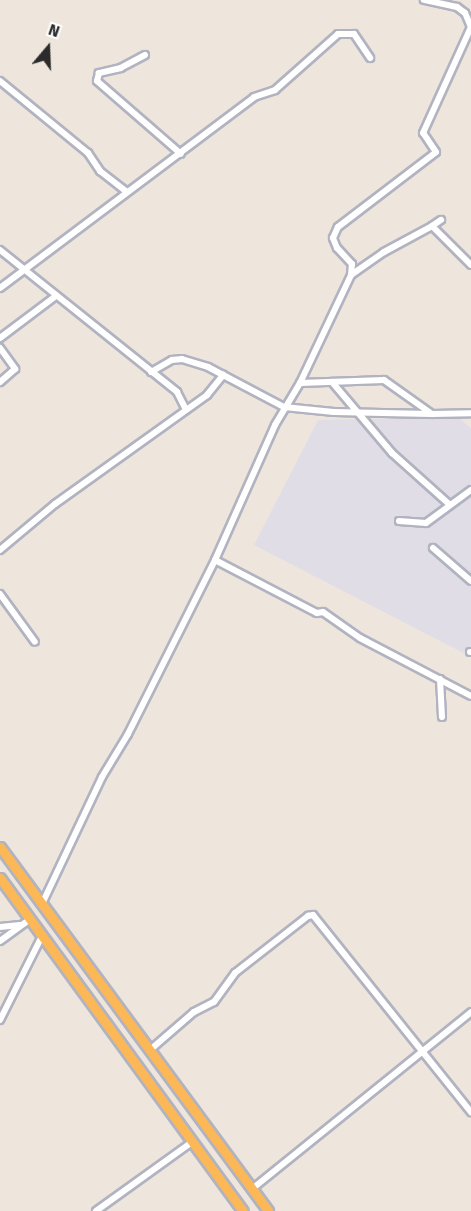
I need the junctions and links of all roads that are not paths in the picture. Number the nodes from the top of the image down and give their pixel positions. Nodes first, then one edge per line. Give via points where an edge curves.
1 (424, 0) edge
2 (471, 32) edge
3 (145, 54) dead end
4 (370, 58) dead end
5 (0, 81) edge
6 (181, 154) junction
7 (127, 192) junction
8 (441, 220) dead end
9 (432, 226) junction
10 (0, 250) edge
11 (471, 265) edge
12 (25, 270) junction
13 (351, 275) junction
14 (0, 288) edge
15 (56, 296) junction
16 (0, 338) edge
17 (0, 348) edge
18 (151, 372) junction
19 (223, 375) junction
20 (0, 382) edge
21 (332, 382) junction
22 (300, 383) junction
23 (284, 407) junction
24 (186, 410) junction
25 (360, 413) junction
26 (471, 413) edge
27 (432, 414) junction
28 (471, 489) edge
29 (450, 505) junction
30 (399, 521) dead end
31 (434, 548) dead end
32 (0, 550) edge
33 (215, 560) junction
34 (471, 581) edge
35 (0, 594) edge
36 (35, 642) dead end
37 (440, 679) junction
38 (471, 696) edge
39 (442, 717) dead end
40 (0, 847) edge
41 (0, 878) edge
42 (42, 904) junction
43 (30, 919) junction
44 (21, 925) junction
45 (0, 927) edge
46 (42, 936) junction
47 (0, 941) edge
48 (471, 1012) edge
49 (0, 1020) edge
50 (150, 1050) junction
51 (422, 1050) junction
52 (471, 1112) edge
53 (192, 1142) junction
54 (252, 1189) junction
55 (96, 1211) edge
56 (243, 1211) edge
57 (268, 1211) edge

1 - 2 street via 457,7 469,20
2 - 13 street via 423,133 436,152 338,227 333,238 336,248 352,264
3 - 6 street via 121,68 99,73 97,81
4 - 6 street via 354,34 338,34 275,90 254,97
5 - 7 street via 88,153 100,171
6 - 7 street
7 - 12 street
8 - 9 street
9 - 11 street
9 - 13 street
10 - 12 street
12 - 14 street
12 - 15 street
13 - 22 street
15 - 16 street
15 - 18 street
17 - 20 street via 15,369
18 - 19 street via 177,359
18 - 24 street via 177,392
19 - 23 street
19 - 24 street via 214,388
21 - 22 street
21 - 25 street
21 - 27 street via 384,380
22 - 23 street
23 - 25 street
23 - 33 street
24 - 32 street via 60,501
25 - 27 street
25 - 29 street via 392,453
26 - 27 street
28 - 29 street
29 - 30 street via 426,523
31 - 34 street
33 - 37 street via 317,613 323,612 360,638
33 - 42 street via 128,734 102,777
35 - 36 street
37 - 38 street
37 - 39 street
40 - 42 highway
41 - 43 highway
42 - 50 highway
43 - 44 street
43 - 46 highway
44 - 45 street
44 - 47 street
46 - 49 street
46 - 53 highway
48 - 51 street
50 - 51 street via 194,1012 214,1002 235,973 313,915
50 - 54 highway
51 - 52 street
51 - 54 street
53 - 55 street
53 - 56 highway
54 - 57 highway

